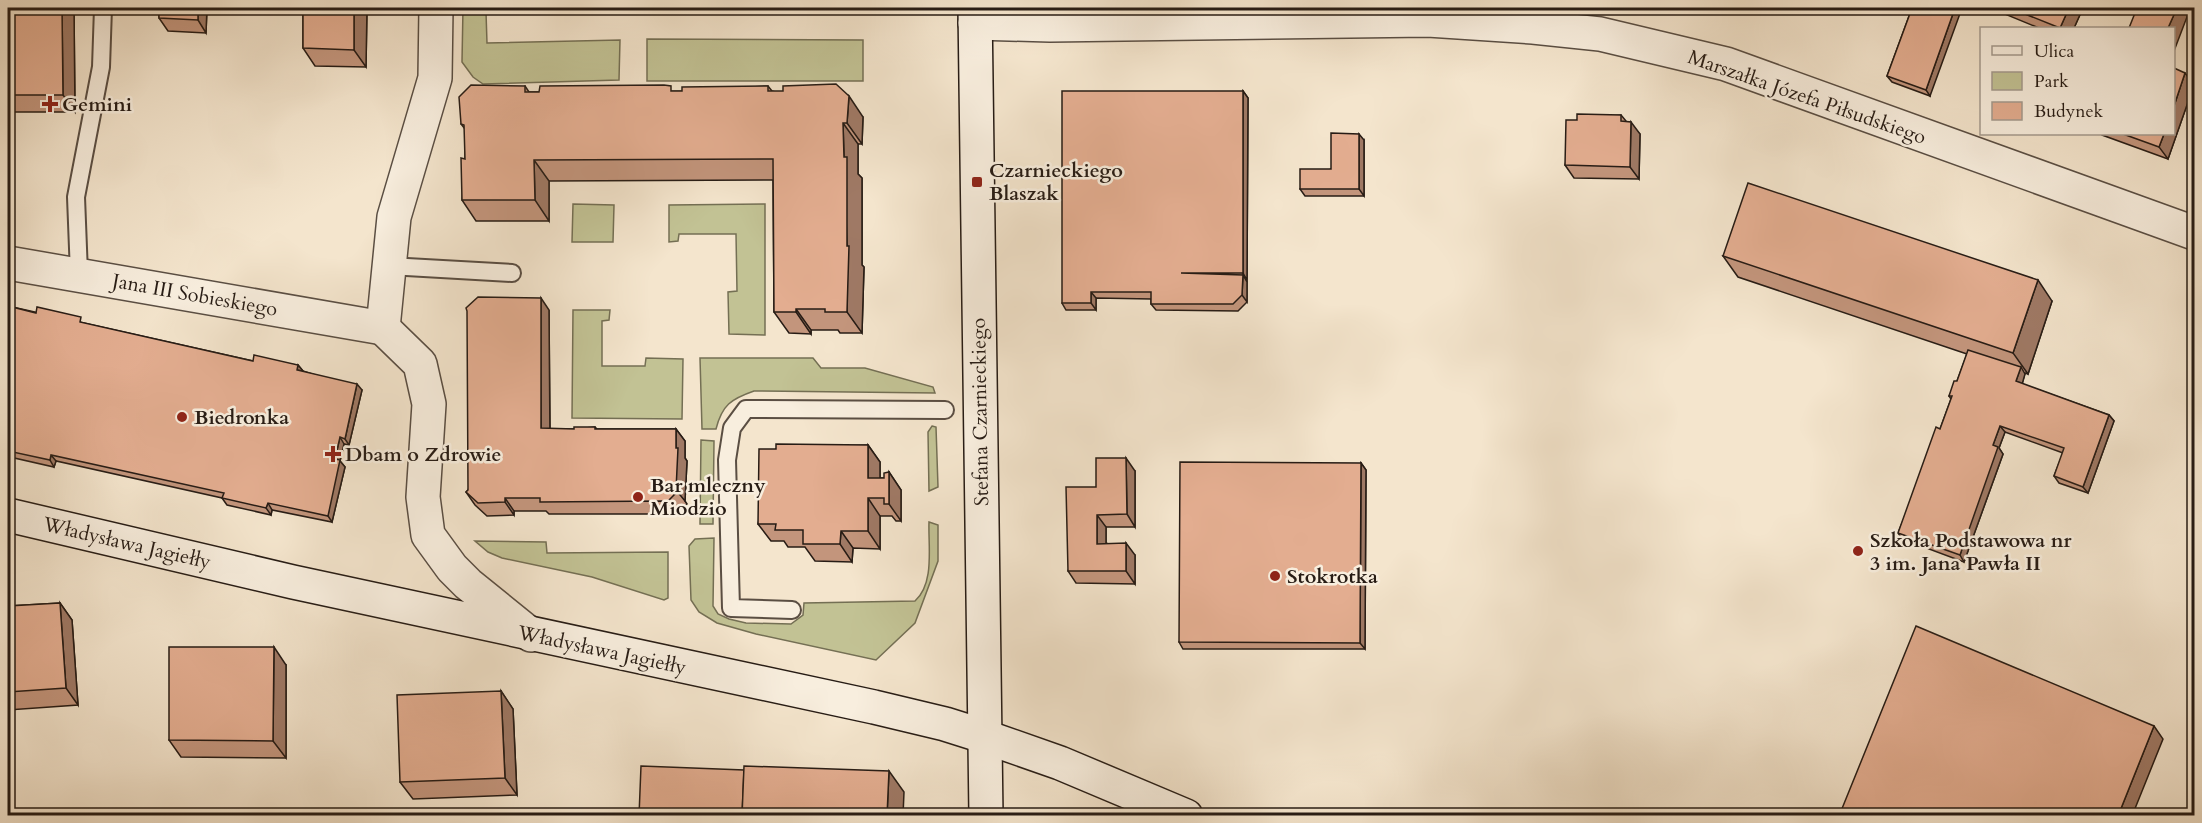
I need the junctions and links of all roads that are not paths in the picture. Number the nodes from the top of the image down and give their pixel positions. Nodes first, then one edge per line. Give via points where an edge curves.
1 (103, 8) edge
2 (436, 8) edge
3 (975, 15) edge
4 (2194, 232) edge
5 (8, 264) edge
6 (389, 266) junction
7 (512, 273) dead end
8 (79, 274) junction
9 (382, 328) junction
10 (945, 411) dead end
11 (8, 515) edge
12 (792, 610) dead end
13 (531, 635) junction
14 (983, 736) junction
15 (986, 816) edge
16 (1186, 816) edge

1 - 8 lane via 101,67 76,197
2 - 6 street via 435,78 394,217
3 - 4 street, Marszałka Józefa Piłsudskiego via 1061,25 1428,20 1600,34 1726,64
3 - 14 street, Stefana Czarnieckiego
5 - 8 street, Jana III Sobieskiego
6 - 7 lane
6 - 9 street
8 - 9 street, Jana III Sobieskiego
9 - 13 street via 420,363 429,404 423,497 428,535 468,584
10 - 12 lane via 746,409 732,428 727,460 731,608
11 - 13 street, Władysława Jagiełły
13 - 14 street, Władysława Jagiełły via 874,707
14 - 15 street, Stefana Czarnieckiego
14 - 16 street, Władysława Jagiełły via 1060,763

